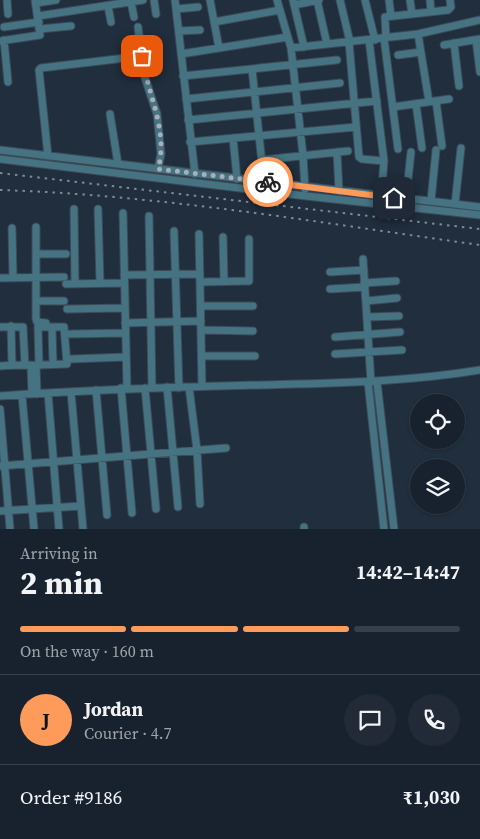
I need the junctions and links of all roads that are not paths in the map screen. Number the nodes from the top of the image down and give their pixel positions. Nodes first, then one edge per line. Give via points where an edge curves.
1 (7, 0) edge
2 (56, 0) edge
3 (143, 0) edge
4 (154, 0) edge
5 (175, 0) edge
6 (210, 0) edge
7 (277, 0) edge
8 (317, 0) edge
9 (340, 0) edge
10 (365, 0) edge
11 (390, 0) edge
12 (410, 0) edge
13 (430, 0) edge
14 (450, 0) edge
15 (36, 1) edge
16 (131, 2) junction
17 (294, 2) edge
18 (108, 6) junction
19 (198, 7) dead end
20 (176, 10) junction
21 (280, 10) junction
22 (431, 12) junction
23 (8, 14) dead end
24 (156, 14) dead end
25 (412, 14) junction
26 (391, 16) junction
27 (134, 17) dead end
28 (480, 20) edge
29 (39, 22) junction
30 (111, 22) dead end
31 (214, 22) junction
32 (70, 26) dead end
33 (4, 27) dead end
34 (138, 27) dead end
35 (200, 30) dead end
36 (178, 31) junction
37 (418, 34) junction
38 (288, 37) junction
39 (385, 38) junction
40 (2, 40) edge
41 (372, 40) junction
42 (478, 40) edge
43 (349, 42) junction
44 (454, 43) junction
45 (327, 44) junction
46 (444, 44) dead end
47 (304, 47) junction
48 (218, 48) junction
49 (291, 48) junction
50 (421, 52) junction
51 (181, 54) junction
52 (398, 55) dead end
53 (142, 56) junction
54 (337, 60) dead end
55 (292, 65) junction
56 (252, 69) junction
57 (480, 72) edge
58 (183, 76) junction
59 (8, 82) dead end
60 (340, 83) dead end
61 (459, 86) dead end
62 (295, 87) junction
63 (254, 92) junction
64 (186, 99) junction
65 (449, 99) dead end
66 (377, 101) junction
67 (433, 101) junction
68 (354, 103) junction
69 (416, 104) junction
70 (393, 107) junction
71 (297, 110) junction
72 (110, 114) dead end
73 (256, 114) junction
74 (188, 120) junction
75 (356, 127) junction
76 (300, 132) junction
77 (259, 136) junction
78 (233, 138) junction
79 (190, 142) junction
80 (422, 148) dead end
81 (461, 148) dead end
82 (398, 149) dead end
83 (0, 150) edge
84 (348, 151) dead end
85 (337, 152) junction
86 (412, 152) dead end
87 (303, 155) junction
88 (48, 156) junction
89 (0, 159) edge
90 (262, 160) junction
91 (384, 161) junction
92 (104, 163) junction
93 (118, 164) junction
94 (158, 169) junction
95 (102, 172) junction
96 (195, 174) junction
97 (237, 179) junction
98 (264, 182) junction
99 (305, 187) junction
100 (339, 191) junction
101 (306, 196) junction
102 (382, 196) junction
103 (406, 198) junction
104 (431, 201) junction
105 (380, 204) junction
106 (455, 204) junction
107 (480, 207) edge
108 (74, 209) dead end
109 (98, 209) dead end
110 (123, 213) dead end
111 (480, 215) edge
112 (149, 216) dead end
113 (36, 226) dead end
114 (12, 228) dead end
115 (174, 232) dead end
116 (199, 234) dead end
117 (223, 237) dead end
118 (249, 239) dead end
119 (36, 254) junction
120 (66, 254) dead end
121 (363, 259) dead end
122 (364, 270) junction
123 (330, 272) dead end
124 (175, 274) junction
125 (124, 275) junction
126 (150, 275) junction
127 (36, 277) junction
128 (0, 278) edge
129 (13, 278) junction
130 (200, 278) junction
131 (224, 281) junction
132 (396, 281) dead end
133 (100, 283) junction
134 (124, 283) junction
135 (75, 284) junction
136 (365, 285) junction
137 (330, 289) dead end
138 (398, 298) dead end
139 (64, 300) dead end
140 (36, 301) junction
141 (366, 301) junction
142 (200, 306) junction
143 (253, 306) dead end
144 (67, 308) dead end
145 (124, 308) junction
146 (399, 316) dead end
147 (367, 318) junction
148 (201, 320) junction
149 (65, 322) dead end
150 (151, 322) junction
151 (177, 322) junction
152 (125, 323) junction
153 (11, 326) junction
154 (0, 327) edge
155 (52, 327) junction
156 (201, 330) junction
157 (253, 331) dead end
158 (400, 332) dead end
159 (125, 333) junction
160 (70, 334) dead end
161 (368, 334) junction
162 (335, 337) dead end
163 (402, 350) dead end
164 (369, 352) junction
165 (335, 354) dead end
166 (202, 356) junction
167 (255, 356) dead end
168 (126, 357) junction
169 (71, 359) dead end
170 (53, 364) junction
171 (12, 365) junction
172 (33, 365) junction
173 (0, 366) edge
174 (480, 370) edge
175 (372, 382) junction
176 (202, 386) junction
177 (167, 387) junction
178 (190, 387) junction
179 (124, 388) junction
180 (149, 388) junction
181 (179, 388) junction
182 (96, 390) junction
183 (71, 392) junction
184 (48, 393) junction
185 (34, 394) junction
186 (22, 395) junction
187 (0, 396) edge
188 (0, 409) edge
189 (226, 448) dead end
190 (197, 450) junction
191 (173, 452) junction
192 (151, 454) junction
193 (127, 456) junction
194 (102, 458) junction
195 (77, 460) junction
196 (53, 461) junction
197 (28, 463) junction
198 (2, 465) edge
199 (200, 504) dead end
200 (81, 506) junction
201 (57, 507) junction
202 (178, 507) dead end
203 (32, 509) junction
204 (156, 509) dead end
205 (0, 511) edge
206 (8, 511) junction
207 (132, 513) dead end
208 (107, 515) dead end
209 (10, 529) edge
210 (34, 529) edge
211 (59, 529) edge
212 (83, 529) edge
213 (384, 529) edge
214 (394, 529) edge

1 - 23 street
2 - 15 street
3 - 16 street
4 - 24 street
5 - 20 street
6 - 31 street
7 - 21 street
8 - 17 street
8 - 45 street
9 - 43 street
10 - 41 street
11 - 26 street
12 - 25 street
13 - 22 street
14 - 22 street via 450,9
15 - 29 street
16 - 18 street
16 - 27 street
17 - 47 street
18 - 29 street
18 - 30 street
19 - 20 street
20 - 36 street
21 - 31 street
21 - 38 street
22 - 25 street
25 - 26 street
26 - 39 street via 384,18
28 - 37 street
29 - 32 street
29 - 33 street
29 - 40 street via 39,36
31 - 48 street
34 - 53 street
35 - 36 street
36 - 51 street
37 - 39 street
37 - 50 street
38 - 48 street
38 - 49 street
39 - 41 street
39 - 70 street
40 - 59 street
41 - 43 street
41 - 66 street
42 - 44 street
42 - 57 street
43 - 45 street
43 - 68 street
44 - 46 street
44 - 61 street
45 - 47 street
47 - 49 street
48 - 51 street
49 - 55 street
50 - 52 street
50 - 67 street
51 - 58 street
53 - 88 street via 39,70
53 - 94 street via 145,79 157,114 161,154
54 - 55 street
55 - 56 street
55 - 62 street
56 - 58 street
56 - 63 street
58 - 64 street
60 - 62 street
62 - 63 street
62 - 71 street
63 - 64 street
63 - 73 street
64 - 74 street
65 - 67 street
66 - 68 street
66 - 91 street
67 - 69 street
67 - 104 street via 439,148
68 - 71 street
68 - 75 street
69 - 70 street
69 - 80 street
70 - 82 street
71 - 73 street
71 - 76 street
72 - 93 street
73 - 74 street
73 - 77 street
74 - 79 street
75 - 76 street
75 - 91 street via 359,157
76 - 77 street
76 - 87 street
77 - 78 street
77 - 90 street
78 - 79 street
78 - 97 street
79 - 96 street
81 - 106 street
83 - 88 street
84 - 85 street
85 - 87 street
85 - 100 street
86 - 103 street
87 - 90 street
87 - 99 street
88 - 92 street
89 - 95 street
90 - 98 street
91 - 102 street
92 - 93 street
92 - 95 street
93 - 94 street
94 - 96 street
95 - 101 street
96 - 97 street
97 - 98 street
98 - 99 street
99 - 100 street
99 - 101 street
100 - 102 street
101 - 105 street
102 - 103 street
102 - 105 street
103 - 104 street
104 - 106 street
105 - 111 street
106 - 107 street
108 - 135 street
109 - 133 street
110 - 125 street
112 - 126 street
113 - 119 street
114 - 129 street
115 - 124 street
116 - 130 street
117 - 131 street
118 - 131 street via 250,280
119 - 120 street
119 - 127 street
121 - 122 street
122 - 123 street
122 - 136 street
124 - 126 street
124 - 130 street
124 - 151 street
125 - 126 street
125 - 134 street
126 - 150 street
127 - 129 street
127 - 135 street
127 - 140 street
128 - 129 street
130 - 131 street
130 - 142 street
132 - 136 street
133 - 134 street
133 - 135 street
134 - 145 street
136 - 137 street
136 - 141 street
138 - 141 street
139 - 140 street
140 - 149 street via 37,322
141 - 147 street
142 - 143 street
142 - 148 street
144 - 145 street
145 - 152 street
146 - 147 street
147 - 161 street
148 - 151 street
148 - 156 street
150 - 151 street
150 - 152 street
150 - 180 street
151 - 181 street
152 - 159 street
153 - 154 street
153 - 171 street
153 - 172 street via 24,328
155 - 170 street
155 - 170 street via 65,328 67,362
155 - 172 street via 38,328
156 - 157 street
156 - 166 street
158 - 161 street
159 - 160 street
159 - 168 street
161 - 162 street
161 - 164 street
163 - 164 street
164 - 165 street
164 - 175 street
166 - 167 street
166 - 176 street
168 - 169 street
168 - 179 street
170 - 172 street
171 - 172 street
171 - 173 street
172 - 185 street
174 - 175 street
175 - 176 street
175 - 213 street
175 - 214 street
176 - 178 street
177 - 180 street
177 - 181 street
177 - 191 street
178 - 181 street
178 - 190 street
179 - 180 street
179 - 182 street
179 - 193 street
180 - 192 street
182 - 183 street
182 - 194 street
183 - 184 street
183 - 195 street
184 - 185 street
184 - 196 street
185 - 186 street
186 - 187 street
186 - 197 street
188 - 198 street
189 - 190 street
190 - 191 street
190 - 199 street
191 - 192 street
191 - 202 street
192 - 193 street
192 - 204 street
193 - 194 street
193 - 207 street
194 - 195 street
194 - 208 street
195 - 196 street
195 - 200 street
196 - 197 street
196 - 201 street
197 - 198 street
197 - 203 street
198 - 206 street
200 - 201 street
200 - 212 street
201 - 203 street
201 - 211 street
203 - 206 street
203 - 210 street
205 - 206 street
206 - 209 street

